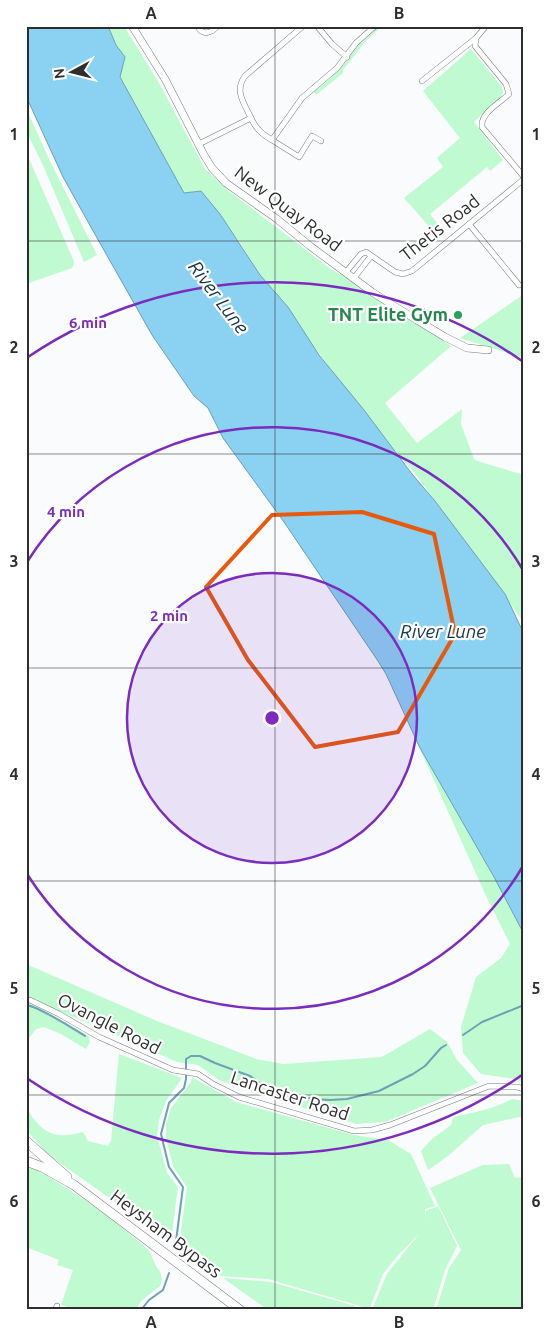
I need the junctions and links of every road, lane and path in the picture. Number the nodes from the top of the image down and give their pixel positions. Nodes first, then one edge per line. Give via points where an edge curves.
1 (132, 26) edge
2 (197, 26) edge
3 (218, 26) edge
4 (303, 26) edge
5 (317, 26) edge
6 (374, 26) edge
7 (486, 26) edge
8 (476, 38) junction
9 (347, 57) junction
10 (422, 81) dead end
11 (251, 118) junction
12 (272, 140) junction
13 (321, 141) dead end
14 (198, 144) junction
15 (524, 178) edge
16 (469, 224) junction
17 (371, 256) junction
18 (346, 272) junction
19 (354, 278) junction
20 (519, 285) dead end
21 (488, 350) dead end
22 (28, 998) edge
23 (194, 1072) joint
24 (524, 1089) edge
25 (26, 1141) edge
26 (26, 1161) edge
27 (74, 1185) junction
28 (240, 1310) edge

1 - 14 street, New Quay Road
2 - 3 street via 206,33
4 - 11 street via 241,82 240,95
5 - 9 street
6 - 9 street
7 - 8 street
8 - 10 street
8 - 15 street via 475,46 506,84 509,94 485,115 482,127
9 - 12 street via 302,98
11 - 12 street via 256,128
11 - 14 street
12 - 13 street via 299,157 312,136
14 - 18 street, New Quay Road via 212,168 226,182
15 - 16 street, Thetis Road
16 - 17 street, Thetis Road via 412,271 403,274
16 - 20 street
17 - 18 street, Thetis Road via 366,252 361,254
17 - 19 street, Thetis Road
18 - 19 street, New Quay Road
19 - 21 street, New Quay Road via 445,338 467,348
22 - 23 street, Ovangle Road via 99,1037 176,1071
23 - 24 street, Lancaster Road via 239,1097 354,1131 390,1125 489,1086
25 - 27 highway, Heysham Bypass
26 - 27 highway, Heysham Bypass
27 - 28 highway, Heysham Bypass

